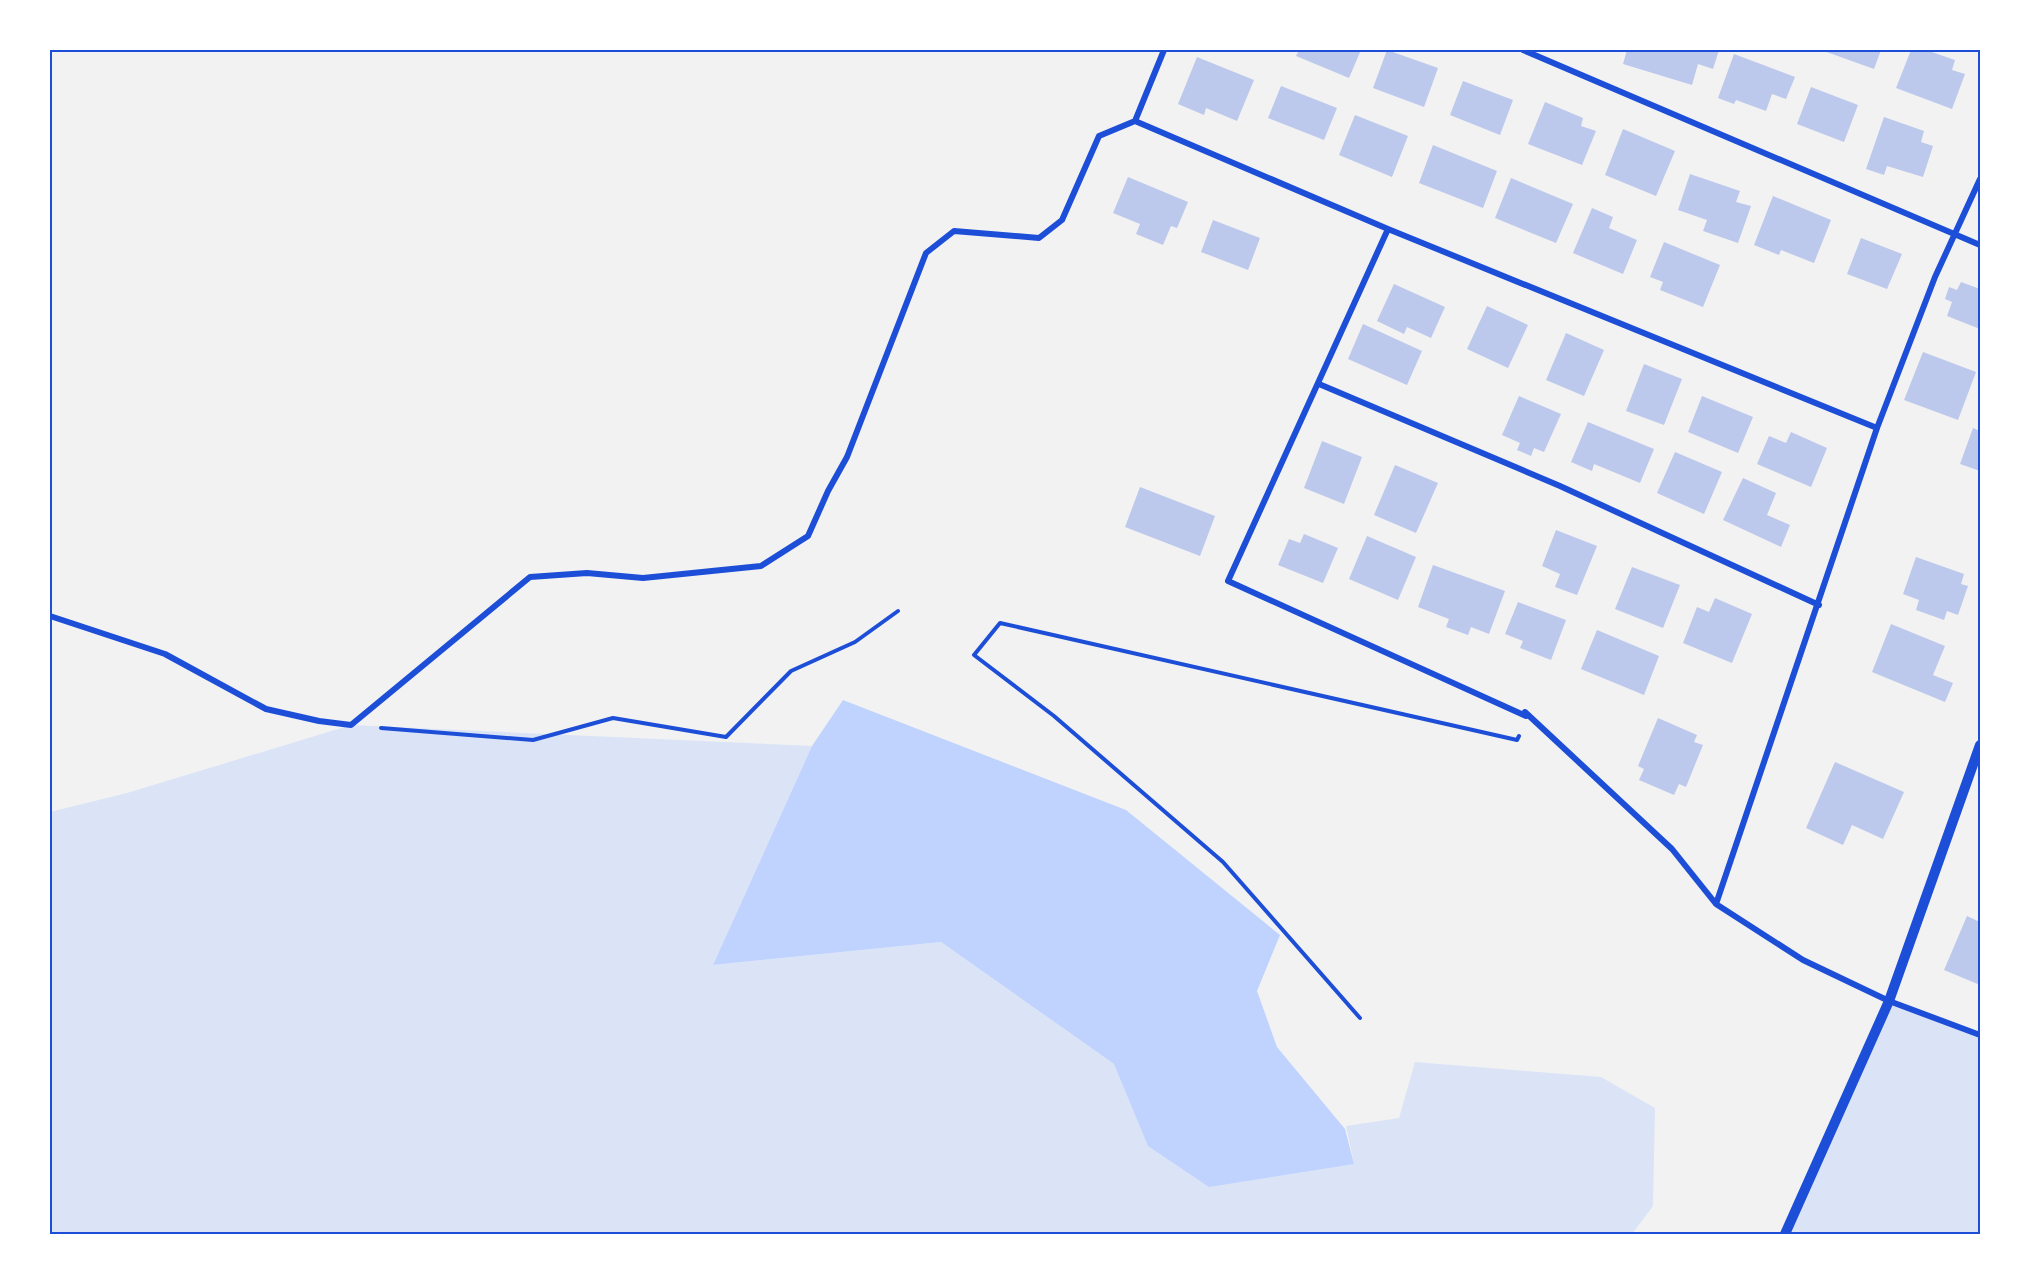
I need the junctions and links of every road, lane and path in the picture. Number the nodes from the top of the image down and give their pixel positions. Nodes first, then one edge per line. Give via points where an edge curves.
1 (1164, 50) edge
2 (1523, 50) edge
3 (1135, 121) junction
4 (1980, 179) edge
5 (1388, 229) junction
6 (1955, 233) junction
7 (1980, 244) edge
8 (1319, 384) junction
9 (1877, 428) junction
10 (1819, 605) junction
11 (898, 611) dead end
12 (50, 616) edge
13 (1526, 716) junction
14 (351, 725) junction
15 (1980, 745) edge
16 (1716, 904) junction
17 (1889, 1001) junction
18 (1360, 1018) dead end
19 (1980, 1035) edge
20 (1785, 1234) edge

1 - 3 street
2 - 6 street
3 - 5 street
3 - 14 street via 1099,136 1062,220 1039,238 954,231 926,253 847,457 808,536 761,566 643,578 587,573 530,577
4 - 6 street
5 - 8 street
5 - 9 street
6 - 7 street
6 - 9 street
8 - 10 street via 1560,486
8 - 13 street via 1228,580
9 - 10 street
10 - 16 street
11 - 14 path via 855,642 791,671 726,737 613,718 533,740
12 - 14 street via 165,654 266,709
13 - 16 street via 1525,712 1672,849
13 - 18 path via 1517,740 1000,623 974,654 1054,716 1222,862
15 - 17 street
16 - 17 street via 1803,960
17 - 19 street
17 - 20 street

